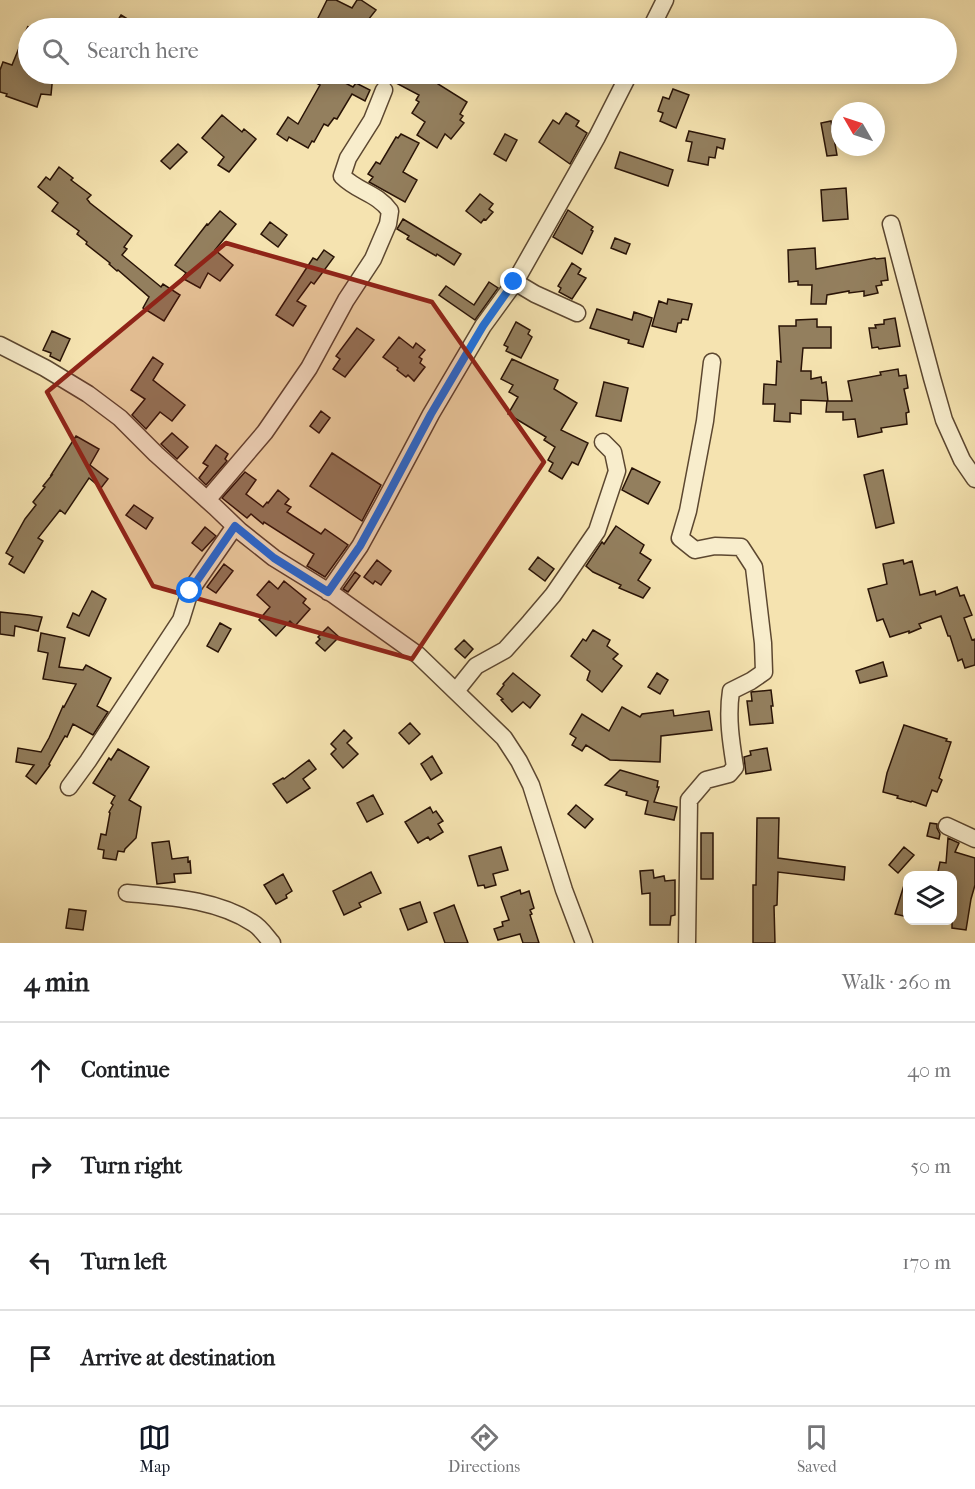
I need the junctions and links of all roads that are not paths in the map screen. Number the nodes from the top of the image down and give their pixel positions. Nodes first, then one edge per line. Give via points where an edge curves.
1 (665, 0) edge
2 (656, 18) edge
3 (623, 84) edge
4 (384, 90) dead end
5 (891, 224) dead end
6 (514, 282) junction
7 (577, 313) dead end
8 (0, 345) edge
9 (712, 362) dead end
10 (603, 442) dead end
11 (975, 479) edge
12 (207, 500) junction
13 (235, 526) junction
14 (328, 592) junction
15 (456, 691) junction
16 (69, 787) dead end
17 (947, 826) dead end
18 (975, 839) edge
19 (127, 893) dead end
20 (272, 943) edge
21 (584, 943) edge
22 (687, 943) edge

1 - 2 street
3 - 6 street
4 - 12 street via 342,176 390,211 382,241 309,368 265,432
5 - 11 street via 944,420
6 - 7 street
6 - 14 street via 483,326 360,546
8 - 12 street via 45,368 112,412
9 - 22 street via 705,421 680,538 695,550 741,547 754,567 764,672 731,691 735,767 729,774 706,780 689,800
10 - 15 street via 613,452 617,471 597,531 554,595 505,650 476,666
12 - 13 street
13 - 14 street via 274,558
13 - 16 street via 190,591 181,620
14 - 15 street via 418,655
15 - 21 street via 504,738 519,761 540,810
17 - 18 street
19 - 20 street via 223,908 255,924

